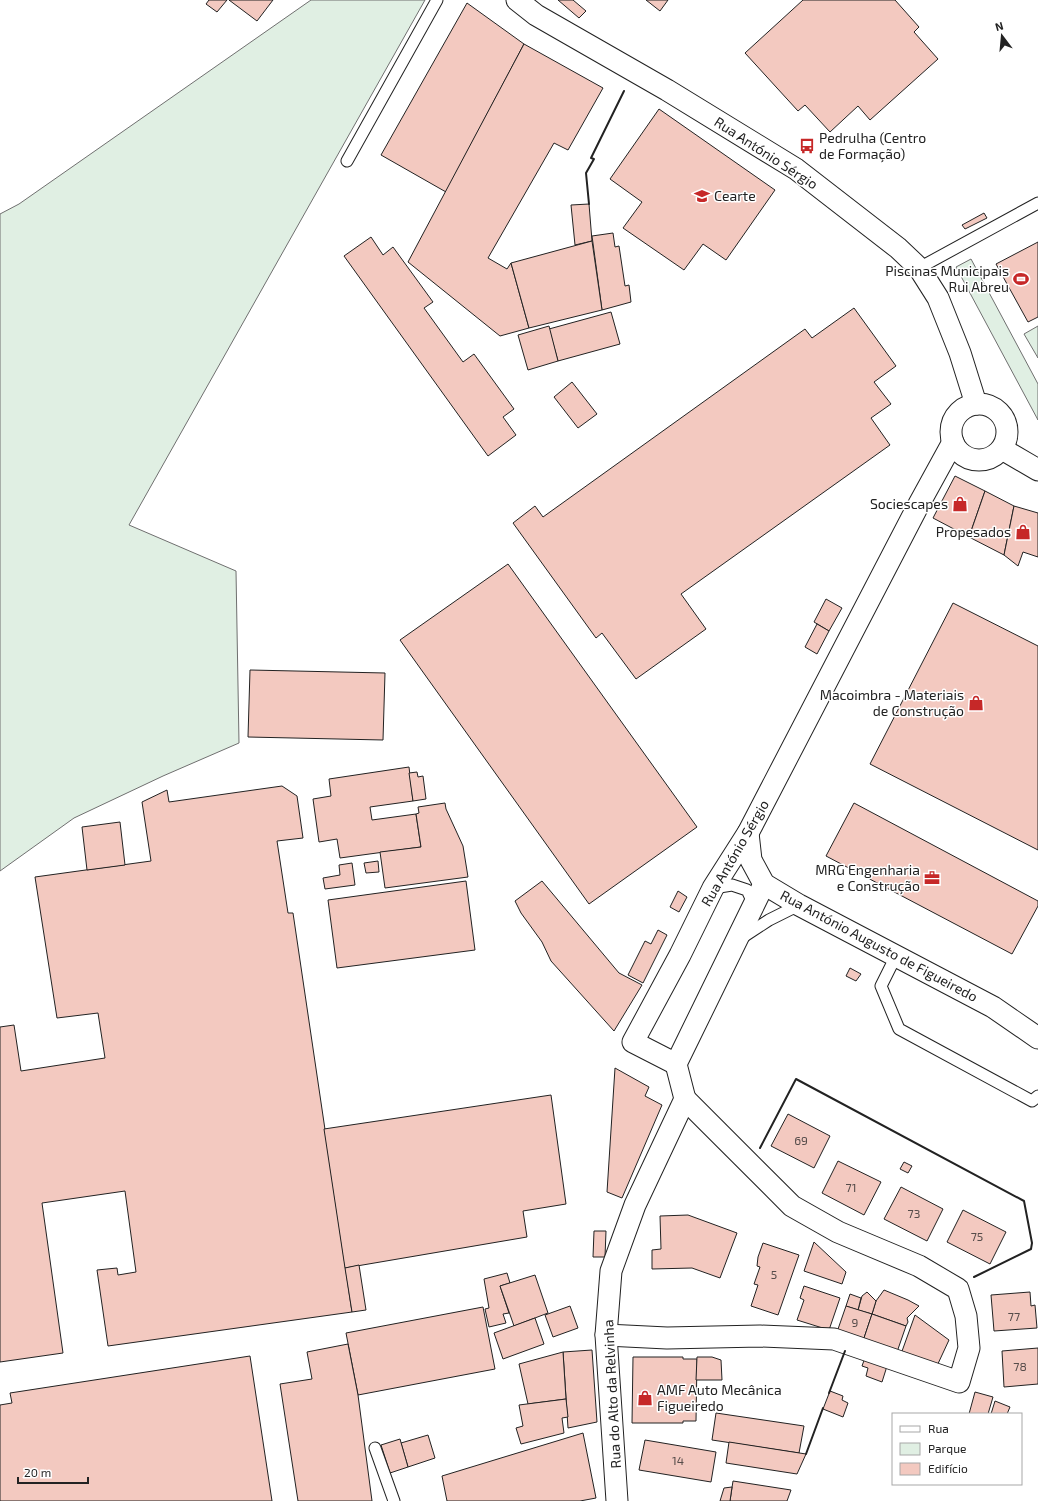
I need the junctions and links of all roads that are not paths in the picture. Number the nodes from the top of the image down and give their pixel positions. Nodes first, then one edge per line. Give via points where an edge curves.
1 (437, 0) edge
2 (517, 0) edge
3 (347, 160) dead end
4 (1038, 203) edge
5 (919, 268) junction
6 (976, 404) junction
7 (952, 442) junction
8 (1002, 449) junction
9 (1038, 470) edge
10 (748, 833) junction
11 (764, 884) junction
12 (713, 888) junction
13 (754, 905) junction
14 (799, 905) junction
15 (736, 942) junction
16 (896, 956) junction
17 (1038, 1038) edge
18 (676, 1064) junction
19 (1038, 1096) edge
20 (685, 1099) junction
21 (606, 1336) junction
22 (375, 1448) dead end
23 (394, 1501) edge
24 (617, 1501) edge

1 - 3 lane
2 - 5 street, Rua António Sérgio via 536,16 667,90 796,169 898,248
4 - 5 lane
5 - 6 street, Rua António Sérgio via 938,298 960,353
6 - 7 street via 964,409 955,418 951,430
6 - 8 street via 994,409 1007,424 1008,437
7 - 8 street via 961,455 975,461 990,459
7 - 10 street, Rua António Sérgio
8 - 9 street
10 - 11 street, Rua António Augusto de Figueiredo via 751,860
10 - 12 street, Rua António Sérgio
11 - 13 street
11 - 14 street, Rua António Augusto de Figueiredo
12 - 13 lane via 732,885 747,890
12 - 18 street, Rua António Sérgio via 633,1042
13 - 15 street
14 - 15 lane
14 - 16 street, Rua António Augusto de Figueiredo
15 - 18 street
16 - 17 street, Rua António Augusto de Figueiredo via 993,1007
16 - 19 lane via 881,986 899,1029 1032,1101
18 - 20 street
20 - 21 street, Rua do Alto da Relvinha via 635,1205 611,1271
20 - 21 street via 792,1206 838,1232 919,1266 958,1289 966,1316 969,1348 959,1382 834,1339 760,1336
21 - 24 street, Rua do Alto da Relvinha
22 - 23 lane

